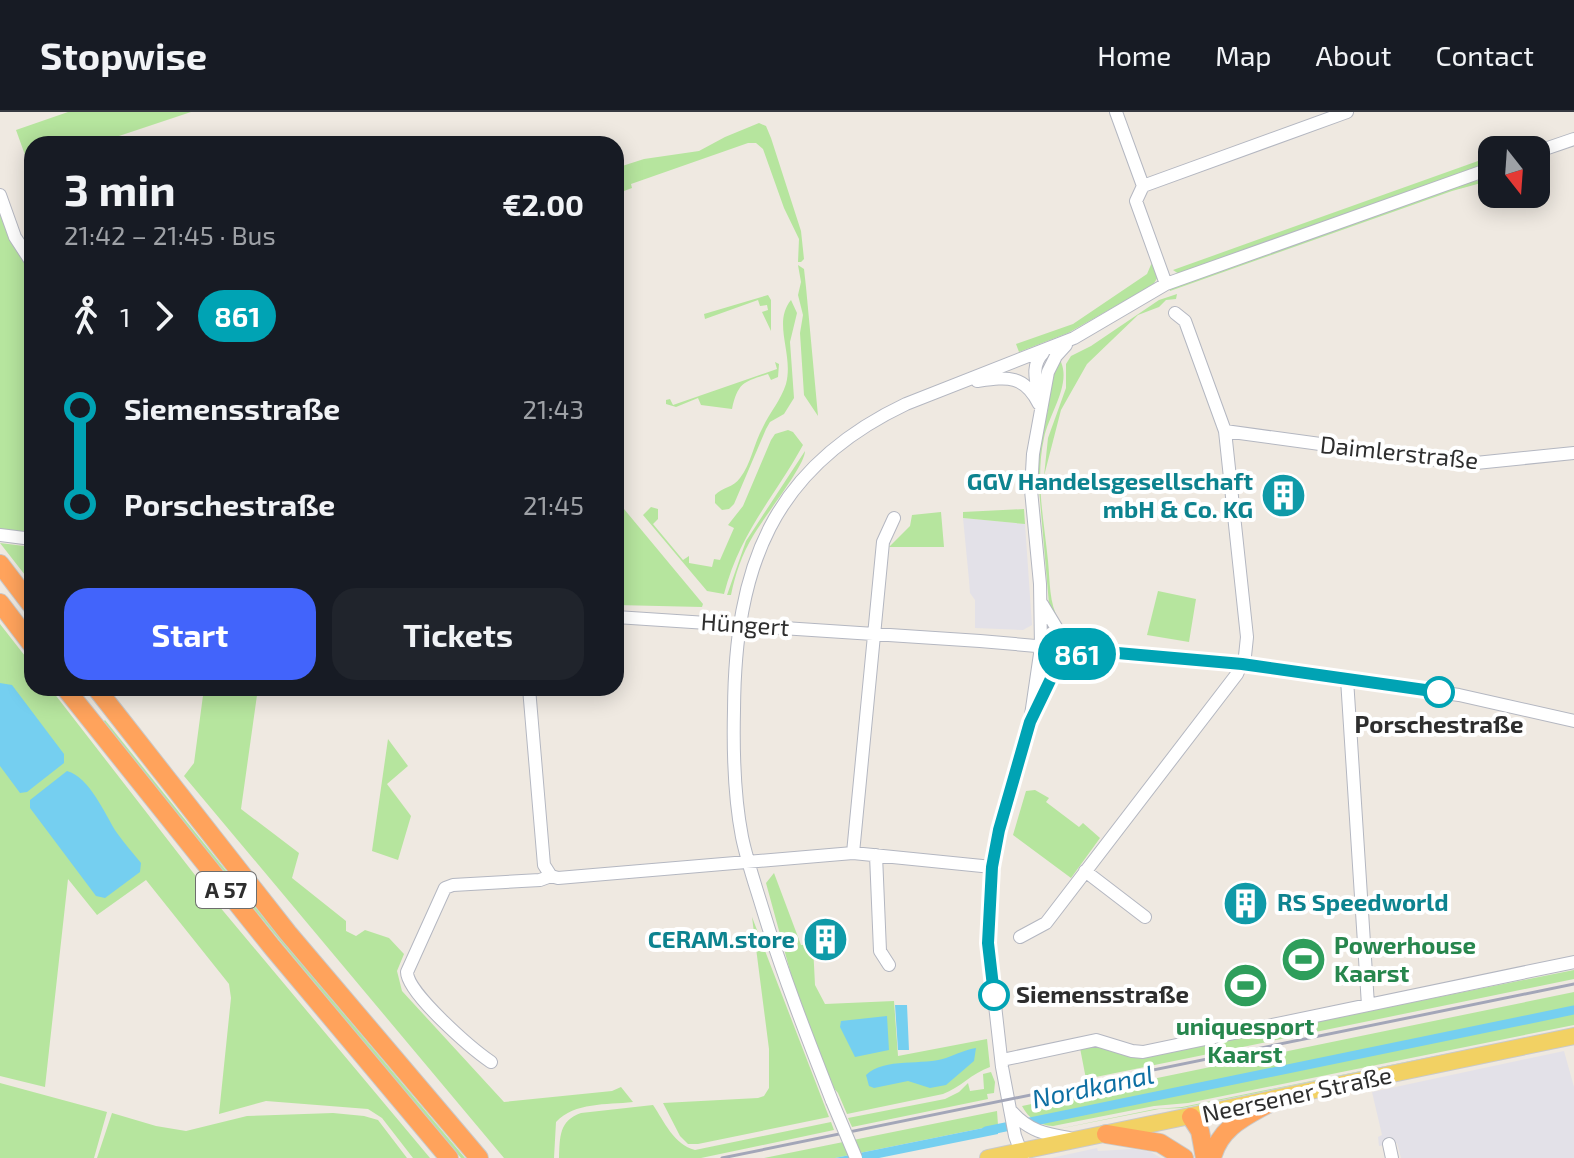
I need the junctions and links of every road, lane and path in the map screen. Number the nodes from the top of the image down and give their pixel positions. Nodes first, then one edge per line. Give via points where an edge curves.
1 (1116, 112) edge
2 (1347, 112) edge
3 (1574, 139) edge
4 (1550, 147) edge
5 (1478, 173) edge
6 (1143, 186) junction
7 (0, 195) edge
8 (24, 251) edge
9 (1166, 284) junction
10 (1175, 313) dead end
11 (1074, 338) junction
12 (1045, 350) junction
13 (954, 384) junction
14 (1042, 403) junction
15 (1225, 431) junction
16 (1574, 453) edge
17 (894, 518) dead end
18 (0, 535) edge
19 (24, 538) edge
20 (0, 564) edge
21 (24, 596) edge
22 (1041, 601) junction
23 (0, 603) edge
24 (624, 617) edge
25 (739, 624) junction
26 (24, 634) edge
27 (874, 634) junction
28 (1041, 647) junction
29 (1085, 651) junction
30 (1242, 664) junction
31 (1347, 679) junction
32 (71, 696) edge
33 (102, 696) edge
34 (530, 696) edge
35 (1574, 721) edge
36 (1030, 722) junction
37 (853, 853) junction
38 (876, 855) junction
39 (748, 862) junction
40 (992, 867) junction
41 (1085, 871) junction
42 (551, 876) junction
43 (1145, 917) dead end
44 (1020, 937) dead end
45 (1574, 962) edge
46 (889, 965) dead end
47 (1368, 1005) junction
48 (1574, 1036) edge
49 (1002, 1060) junction
50 (491, 1062) dead end
51 (1273, 1101) junction
52 (1009, 1110) junction
53 (1191, 1117) junction
54 (1106, 1134) junction
55 (1080, 1139) junction
56 (1389, 1144) dead end
57 (1019, 1149) edge
58 (449, 1158) edge
59 (479, 1158) edge
60 (856, 1158) edge
61 (989, 1158) edge
62 (1184, 1158) edge
63 (1196, 1158) edge
64 (1205, 1158) edge
65 (1212, 1158) edge
66 (1392, 1158) edge

1 - 6 street
2 - 6 street
3 - 4 street
5 - 9 street
6 - 9 street via 1136,201
7 - 8 street
9 - 11 street
10 - 15 street via 1185,321
11 - 12 street
11 - 14 street via 1052,361
12 - 13 street
12 - 14 street via 1034,369
13 - 14 street via 1014,379
13 - 25 street via 864,426 812,468 784,502 761,544
14 - 22 street via 1031,476
15 - 16 street, Daimlerstraße via 1466,464
15 - 30 street via 1247,637
17 - 27 street via 883,542
18 - 19 street
20 - 21 highway
22 - 28 street
22 - 29 street via 1062,637
23 - 26 highway
24 - 25 street, Hüngert
25 - 27 street, Hüngert
25 - 39 street via 734,762
27 - 28 street, Hüngert
27 - 37 street
28 - 29 street, Hüngert
28 - 36 street
29 - 30 street, Hüngert
29 - 36 street via 1057,666
30 - 31 street, Hüngert
30 - 41 street
31 - 35 street, Hüngert via 1459,695
31 - 47 street
32 - 58 highway, A 57
33 - 59 highway, A 57 via 288,933
34 - 42 street via 544,865
36 - 40 street
37 - 38 street
37 - 39 street
38 - 40 street
38 - 46 street via 880,951
39 - 42 street
39 - 60 street, bridge via 787,983
40 - 49 street via 988,943
41 - 43 street
41 - 44 street via 1046,923
42 - 50 street via 445,888 407,972 411,985 462,1042
45 - 47 street
47 - 49 street via 1143,1052 1096,1040
48 - 51 main road, Neersener Straße
49 - 52 street
51 - 53 main road, Neersener Straße
51 - 65 highway via 1230,1126
52 - 55 street via 1034,1131
52 - 57 street
53 - 54 main road, Neersener Straße
53 - 63 highway via 1188,1135
53 - 64 highway
54 - 55 main road, Neersener Straße
54 - 62 highway via 1160,1143
55 - 57 main road, Neersener Straße
56 - 66 street
57 - 61 main road, Neersener Straße

